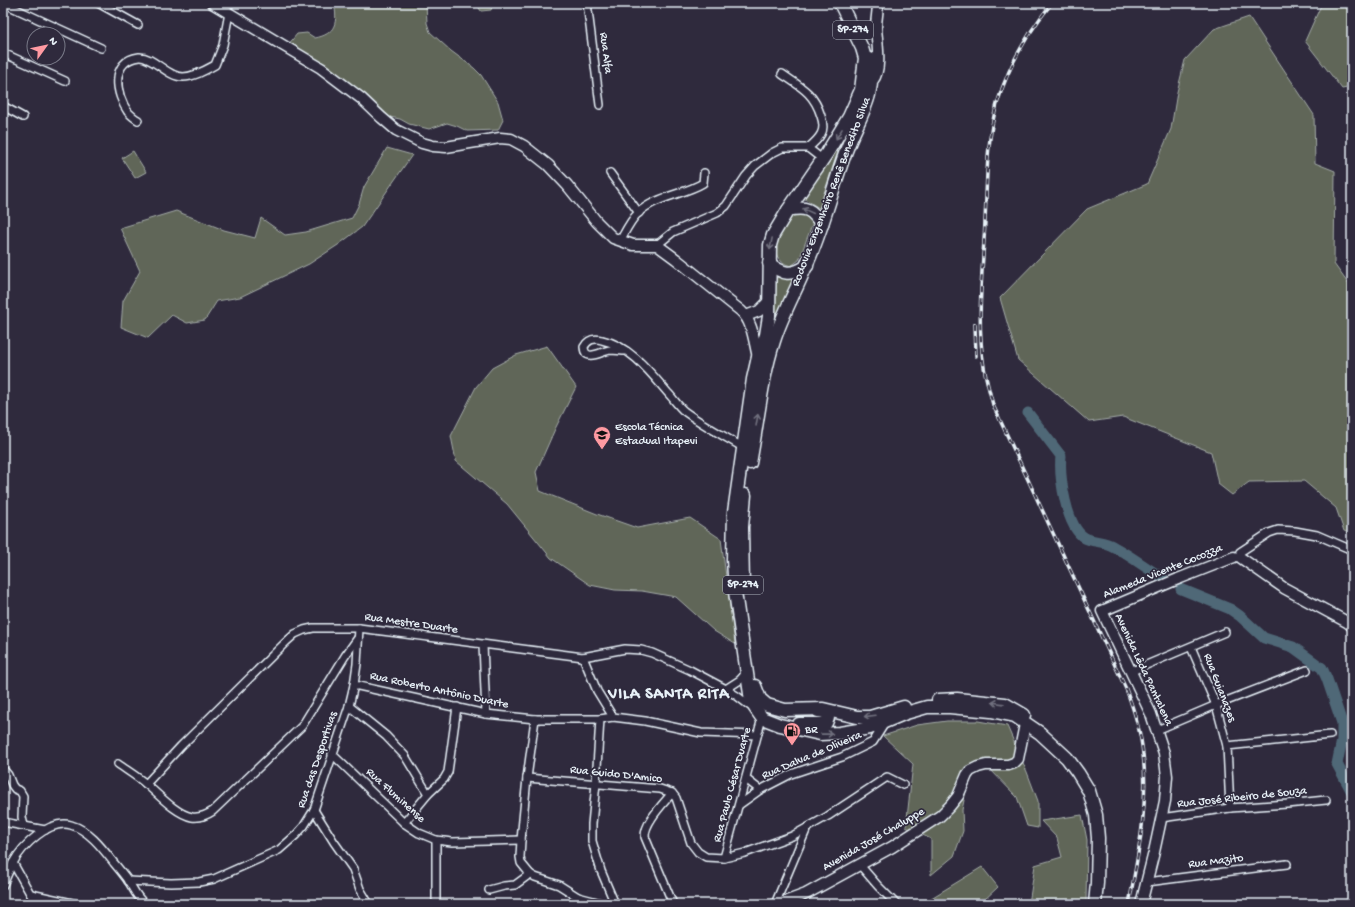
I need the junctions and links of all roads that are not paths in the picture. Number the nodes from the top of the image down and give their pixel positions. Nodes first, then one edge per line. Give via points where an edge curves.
1 (3, 3) edge
2 (98, 3) edge
3 (212, 3) edge
4 (587, 3) edge
5 (840, 3) edge
6 (848, 3) edge
7 (878, 3) edge
8 (229, 13) junction
9 (138, 25) dead end
10 (877, 36) junction
11 (864, 41) junction
12 (100, 48) dead end
13 (3, 54) edge
14 (782, 74) dead end
15 (65, 81) dead end
16 (872, 81) junction
17 (600, 105) dead end
18 (3, 106) edge
19 (23, 117) dead end
20 (138, 120) dead end
21 (808, 148) junction
22 (822, 159) junction
23 (610, 173) dead end
24 (704, 173) dead end
25 (788, 210) junction
26 (639, 213) junction
27 (822, 225) junction
28 (620, 241) junction
29 (657, 245) junction
30 (769, 262) junction
31 (806, 266) junction
32 (769, 301) junction
33 (746, 316) junction
34 (626, 351) junction
35 (758, 357) junction
36 (744, 448) junction
37 (1352, 550) edge
38 (1238, 556) junction
39 (1102, 611) joint
40 (1352, 626) edge
41 (359, 628) junction
42 (1224, 632) dead end
43 (358, 638) junction
44 (483, 645) junction
45 (1191, 648) junction
46 (583, 657) junction
47 (1307, 670) dead end
48 (1132, 672) junction
49 (746, 673) junction
50 (354, 685) junction
51 (726, 689) junction
52 (1216, 705) junction
53 (349, 706) junction
54 (458, 708) junction
55 (800, 708) junction
56 (486, 714) junction
57 (760, 716) junction
58 (613, 717) junction
59 (535, 719) junction
60 (600, 719) junction
61 (886, 723) junction
62 (1025, 724) junction
63 (786, 726) junction
64 (1157, 730) junction
65 (1330, 734) dead end
66 (757, 735) junction
67 (1228, 746) junction
68 (332, 754) junction
69 (118, 764) dead end
70 (3, 769) edge
71 (527, 778) junction
72 (746, 779) junction
73 (596, 783) junction
74 (146, 784) junction
75 (903, 785) dead end
76 (760, 790) junction
77 (672, 793) junction
78 (428, 794) junction
79 (1326, 800) dead end
80 (739, 805) junction
81 (1230, 808) junction
82 (314, 810) junction
83 (1161, 818) junction
84 (3, 822) edge
85 (404, 823) junction
86 (24, 826) junction
87 (807, 828) junction
88 (44, 830) junction
89 (436, 840) junction
90 (521, 840) junction
91 (724, 858) junction
92 (13, 863) junction
93 (859, 864) junction
94 (1287, 864) dead end
95 (530, 874) junction
96 (128, 881) junction
97 (1147, 882) junction
98 (3, 885) edge
99 (489, 890) dead end
100 (31, 894) junction
101 (578, 897) junction
102 (36, 904) edge
103 (77, 904) edge
104 (145, 904) edge
105 (369, 904) edge
106 (436, 904) edge
107 (573, 904) edge
108 (605, 904) edge
109 (615, 904) edge
110 (673, 904) edge
111 (775, 904) edge
112 (779, 904) edge
113 (896, 904) edge
114 (1096, 904) edge
115 (1102, 904) edge
116 (1141, 904) edge

1 - 12 street
2 - 9 street
3 - 8 street
4 - 17 street, Rua Alfa
5 -> 22 main road, Rodovia Engenheiro Renê Benedito Silva / SP-274 via 865,58 858,98
6 - 11 main road, Rodovia Engenheiro Renê Benedito Silva / SP-274
7 - 10 street
8 - 20 street via 223,45 215,65 184,77 169,73 140,57 125,64 117,76 118,89 129,113
8 - 28 street via 321,68 362,99 396,130 422,143 446,147 500,138 511,139 524,146 548,165 605,231
10 - 11 street
10 - 16 street via 878,65
11 - 16 main road, Rodovia Engenheiro Renê Benedito Silva / SP-274 via 870,54
13 - 15 street
14 - 21 street via 803,88 814,99 819,110 823,129 818,139
16 - 27 main road, Rodovia Engenheiro Renê Benedito Silva / SP-274 via 867,104 846,149
18 - 19 street
21 - 22 street
21 - 29 street via 782,148 772,153 746,176 726,206 717,213 673,232
22 - 25 main road, Rodovia Engenheiro Renê Benedito Silva / SP-274
23 - 26 street
24 - 26 street via 703,183 661,199
27 -> 25 main road via 812,211 802,208
25 -> 30 main road, Rodovia Engenheiro Renê Benedito Silva / SP-274 via 773,235
26 - 28 street
27 - 31 main road, Rodovia Engenheiro Renê Benedito Silva / SP-274
28 - 29 street via 633,245
29 - 33 street
30 - 31 main road via 781,272 797,272
30 - 32 main road, Rodovia Engenheiro Renê Benedito Silva / SP-274
55 -> 31 main road, Rodovia Engenheiro Renê Benedito Silva / SP-274 via 785,710 767,705 757,694 743,590 742,527 746,482 764,380 779,325
32 - 33 street via 759,311
32 - 35 main road, Rodovia Engenheiro Renê Benedito Silva / SP-274 via 766,335
33 - 35 street
34 - 34 street via 609,350 593,356 589,355 584,347 588,341 596,338 608,341
34 - 36 street via 649,370 683,410
35 - 36 main road, Rodovia Engenheiro Renê Benedito Silva / SP-274
36 - 49 main road, Rodovia Engenheiro Renê Benedito Silva / SP-274 via 734,512 733,559
37 - 38 street via 1317,534 1278,530 1269,533
38 - 39 street, Alameda Vicente Cocozza
38 - 40 street, Alameda Vicente Cocozza via 1284,588
39 - 48 street, Avenida Lêda Pantalena
41 - 43 street, Rua das Desportivas
41 - 44 street, Rua Mestre Duarte
41 - 74 street, Rua Mestre Duarte via 313,628 295,634
42 - 45 street
43 - 50 street, Rua das Desportivas
43 - 74 street via 302,726 213,811 204,816 192,817 166,801
44 - 46 street, Rua Mestre Duarte
44 - 56 street
45 - 48 street
45 - 52 street, Rua Guianazes
46 - 51 street, Rua Mestre Duarte via 624,649 641,650 690,670
46 - 58 street
47 - 52 street
48 - 64 street, Avenida Lêda Pantalena
49 - 51 street
49 - 57 main road, Rodovia Engenheiro Renê Benedito Silva / SP-274 via 751,698
50 - 53 street, Rua das Desportivas
50 - 54 street, Rua Roberto Antônio Duarte
51 - 57 street, Rua Mestre Duarte
52 - 64 street
52 - 67 street, Rua Guianazes
53 - 68 street, Rua das Desportivas
53 - 78 street via 386,736 405,756
54 - 56 street, Rua Roberto Antônio Duarte
54 - 78 street via 448,772
55 - 63 main road via 825,711 828,720 822,724
115 -> 55 main road, Rodovia Engenheiro Renê Benedito Silva / SP-274 via 1104,842 1102,818 1095,792 1084,771 1022,713 1005,704 957,698 920,702 870,717
56 - 59 street, Rua Roberto Antônio Duarte
57 - 63 main road
57 - 66 street, Rua Paulo César Duarte
58 - 60 street, Rua Roberto Antônio Duarte
58 - 66 street, Rua Roberto Antônio Duarte via 701,733
59 - 60 street, Rua Roberto Antônio Duarte
59 - 71 street
60 - 73 street
61 - 62 main road via 906,713 927,707 950,707 1015,716
63 -> 61 main road via 820,734 863,730
61 - 76 street, Rua Dalva de Oliveira via 873,742 842,757 791,774
62 - 93 street, Avenida José Chaluppe via 1018,759 1014,763 986,765 970,771 958,796 940,816 892,847
62 - 114 main road via 1040,733 1068,758 1089,791 1096,815 1098,838
64 - 83 street, Avenida Lêda Pantalena via 1167,776
65 - 67 street
66 - 72 street, Rua Paulo César Duarte
67 - 81 street, Rua Guianazes
68 - 82 street, Rua das Desportivas
68 - 85 street, Rua Fluminense
69 - 74 street
70 - 86 street via 12,785 23,796
71 - 73 street, Rua Guido D'Amico
71 - 90 street
72 - 76 street, Rua Dalva de Oliveira
72 - 80 street, Rua Paulo César Duarte
73 - 77 street, Rua Guido D'Amico via 660,789
73 - 109 street via 592,841 601,872
75 - 87 street, Rua Guido D'Amico via 887,777
76 - 80 street, Rua Dalva de Oliveira
77 - 91 street, Rua Guido D'Amico via 691,843 698,852 706,857
77 - 110 street via 644,832
78 - 85 street
79 - 81 street, Rua José Ribeiro de Souza
80 - 91 street, Rua Paulo César Duarte
81 - 83 street, Rua José Ribeiro de Souza
82 - 96 street, Rua das Desportivas via 304,826 279,850 214,879 171,883
82 - 105 street via 353,869
83 - 97 street, Avenida Lêda Pantalena
84 - 86 street
85 - 89 street, Rua Fluminense
86 - 88 street
87 - 91 street, Rua Guido D'Amico via 745,853
87 - 111 street
88 - 92 street via 26,846
88 - 96 street via 62,824 78,828 94,839
89 - 90 street, Rua Fluminense
89 - 106 street
90 - 95 street via 521,863
92 - 98 street
92 - 100 street
93 - 112 street, Avenida José Chaluppe via 806,894
93 - 113 street
94 - 97 street, Rua Mazito
95 - 99 street via 514,885
95 - 101 street via 559,885
96 - 104 street
97 - 116 street, Avenida Lêda Pantalena
100 - 102 street
100 - 103 street
101 - 107 street
101 - 108 street

